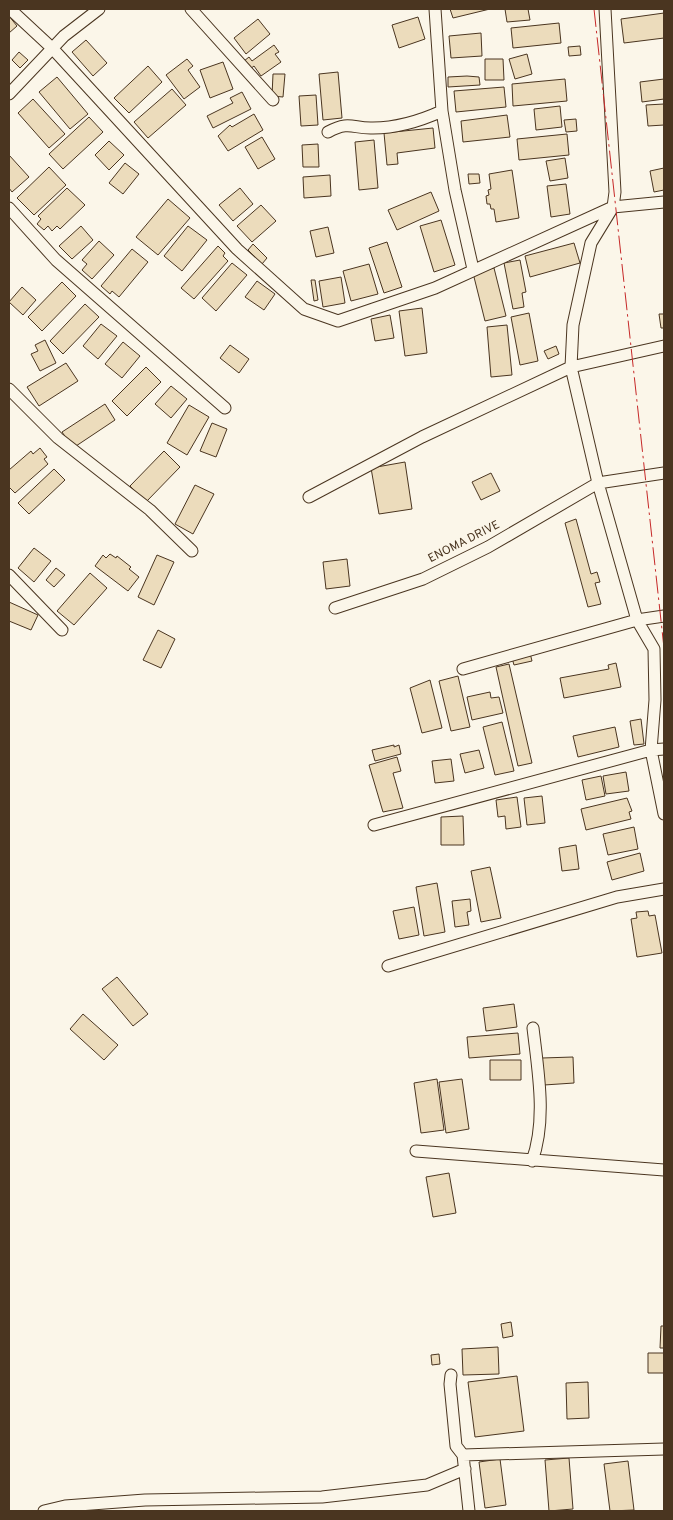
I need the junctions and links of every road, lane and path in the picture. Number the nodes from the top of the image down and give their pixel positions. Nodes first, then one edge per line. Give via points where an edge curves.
1 (10, 9) edge
2 (99, 9) edge
3 (191, 9) edge
4 (435, 9) edge
5 (605, 9) edge
6 (53, 49) junction
7 (9, 94) edge
8 (273, 100) dead end
9 (442, 111) junction
10 (328, 132) dead end
11 (664, 202) edge
12 (613, 207) junction
13 (9, 208) edge
14 (473, 269) junction
15 (664, 346) edge
16 (571, 367) junction
17 (9, 389) edge
18 (226, 408) dead end
19 (664, 473) edge
20 (598, 483) junction
21 (309, 497) dead end
22 (192, 551) dead end
23 (9, 575) edge
24 (335, 608) dead end
25 (664, 616) edge
26 (637, 620) junction
27 (62, 630) dead end
28 (463, 669) dead end
29 (664, 749) edge
30 (651, 750) junction
31 (664, 814) edge
32 (374, 824) dead end
33 (664, 889) edge
34 (388, 966) dead end
35 (533, 1028) dead end
36 (416, 1151) dead end
37 (532, 1161) junction
38 (664, 1170) edge
39 (451, 1375) dead end
40 (664, 1449) edge
41 (463, 1455) junction
42 (465, 1469) junction
43 (66, 1509) edge
44 (44, 1511) edge
45 (469, 1511) edge

1 - 6 street
2 - 6 street via 64,36
3 - 8 street
4 - 9 street
5 - 12 street via 616,192
6 - 7 street
6 - 14 street via 237,249 304,309 338,321 435,288
9 - 10 street via 400,126 370,128 349,125
9 - 14 street
11 - 12 street
12 - 14 street
12 - 16 street via 591,243 573,325
13 - 18 street via 56,260
15 - 16 street
16 - 20 street
16 - 21 street via 422,438
17 - 22 street via 58,438 150,510
19 - 20 street
20 - 24 street, ENOMA DRIVE via 488,547 423,579
20 - 26 street
23 - 27 street
25 - 26 street
26 - 28 street
26 - 30 street via 654,650
29 - 30 street
30 - 31 street
30 - 32 street
33 - 34 street via 617,897
35 - 37 street via 540,1093 539,1143
36 - 37 street
37 - 38 street
39 - 41 street via 456,1446
40 - 41 street
41 - 42 street
42 - 43 street via 427,1485 322,1498 145,1500
42 - 45 street
43 - 44 street

